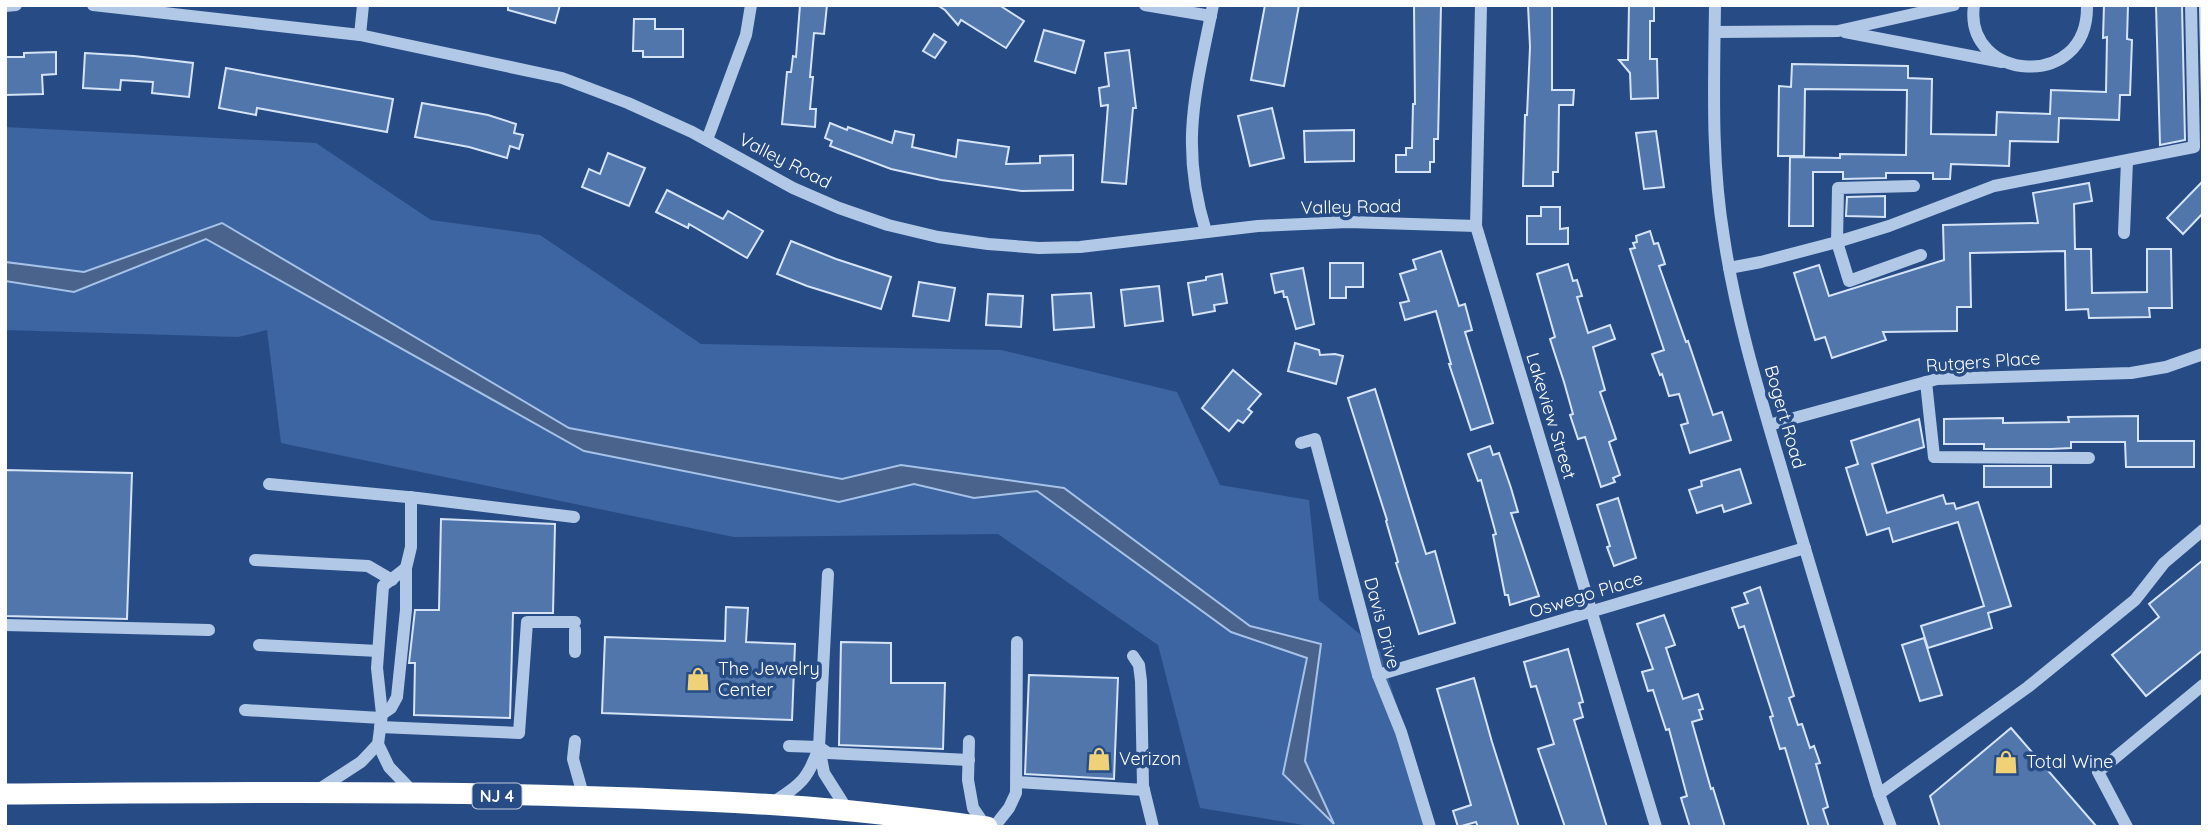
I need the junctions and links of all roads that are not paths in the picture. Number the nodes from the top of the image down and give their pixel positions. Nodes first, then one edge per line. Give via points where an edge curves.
1 (16, 5) edge
2 (93, 5) edge
3 (363, 5) edge
4 (751, 5) edge
5 (1145, 5) edge
6 (1481, 5) edge
7 (1715, 5) edge
8 (1955, 5) edge
9 (1973, 5) edge
10 (2087, 5) edge
11 (2191, 5) edge
12 (5, 6) edge
13 (1212, 10) edge
14 (1838, 30) junction
15 (1715, 32) junction
16 (360, 35) junction
17 (2009, 64) junction
18 (707, 140) junction
19 (2127, 161) junction
20 (1914, 186) dead end
21 (1476, 226) junction
22 (1206, 232) junction
23 (2124, 233) dead end
24 (1837, 242) junction
25 (1921, 255) dead end
26 (1729, 268) junction
27 (2203, 354) edge
28 (1926, 382) junction
29 (1769, 425) junction
30 (1301, 443) dead end
31 (2089, 458) dead end
32 (269, 484) dead end
33 (411, 497) junction
34 (574, 517) dead end
35 (2203, 530) edge
36 (1805, 548) junction
37 (255, 560) dead end
38 (406, 568) junction
39 (828, 573) dead end
40 (392, 580) junction
41 (1591, 611) junction
42 (5, 625) edge
43 (209, 630) dead end
44 (1017, 642) dead end
45 (259, 645) dead end
46 (378, 651) junction
47 (575, 652) dead end
48 (1133, 656) dead end
49 (1378, 675) junction
50 (2203, 685) edge
51 (244, 710) dead end
52 (381, 720) junction
53 (575, 740) dead end
54 (969, 741) dead end
55 (378, 744) junction
56 (789, 746) dead end
57 (820, 747) junction
58 (969, 760) junction
59 (1017, 782) junction
60 (1144, 790) junction
61 (317, 791) junction
62 (1879, 793) junction
63 (5, 794) edge
64 (415, 794) junction
65 (584, 798) junction
66 (768, 805) junction
67 (848, 812) junction
68 (987, 827) edge
69 (994, 827) edge
70 (1153, 827) edge
71 (1430, 827) edge
72 (1656, 827) edge
73 (1891, 827) edge
74 (2127, 827) edge

1 - 12 street
2 - 16 street, Valley Road
3 - 16 street
4 - 18 street via 746,35
5 - 13 street
6 - 21 street, Lakeview Street
7 - 15 street, Bogert Road
8 - 14 street
9 - 17 street via 1975,28 1983,43
10 - 17 street via 2082,35 2059,60 2026,68
11 - 19 street via 2194,147
13 - 22 street via 1193,104 1191,138 1192,175
14 - 15 street
14 - 17 street
15 - 26 street, Bogert Road via 1716,166
16 - 18 street, Valley Road via 562,78
18 - 22 street, Valley Road via 839,208 938,237 1040,248
19 - 23 street
19 - 24 street via 1994,186
20 - 24 street via 1838,188
21 - 22 street, Valley Road via 1348,222
21 - 41 street, Lakeview Street
24 - 25 street via 1849,281
24 - 26 street
26 - 29 street, Bogert Road
27 - 28 street, Rutgers Place via 2131,373
28 - 29 street, Rutgers Place
28 - 31 street via 1934,457
29 - 36 street, Bogert Road
30 - 49 street, Davis Drive via 1315,439
32 - 33 street
33 - 34 street
33 - 38 street via 411,547
35 - 62 street via 2164,563 2135,600 2028,687
36 - 41 street, Oswego Place
36 - 62 street, Bogert Road
37 - 40 street via 368,566
38 - 40 street
38 - 52 street via 397,697
39 - 57 street
40 - 46 street via 383,586
41 - 49 street, Oswego Place
41 - 72 street, Lakeview Street
42 - 43 street
44 - 59 street
45 - 46 street
46 - 52 street
47 - 52 street via 575,626 527,622 519,733
48 - 60 street via 1141,681
49 - 71 street, Davis Drive
50 - 74 street via 2098,772
51 - 52 street
52 - 55 street
53 - 65 street via 573,760
54 - 58 street
55 - 61 street via 362,762
55 - 64 street via 389,767
56 - 57 street
57 - 58 street via 828,753
57 - 66 street via 798,786
57 - 67 street via 824,773
58 - 68 street via 973,808
59 - 60 street
59 - 69 street via 1010,808
60 - 70 street
61 - 63 highway, NJ 4
61 - 64 highway, NJ 4
62 - 73 street, Bogert Road
64 - 65 highway, NJ 4
65 - 66 highway, NJ 4
66 - 67 highway, NJ 4
67 - 68 highway, NJ 4

